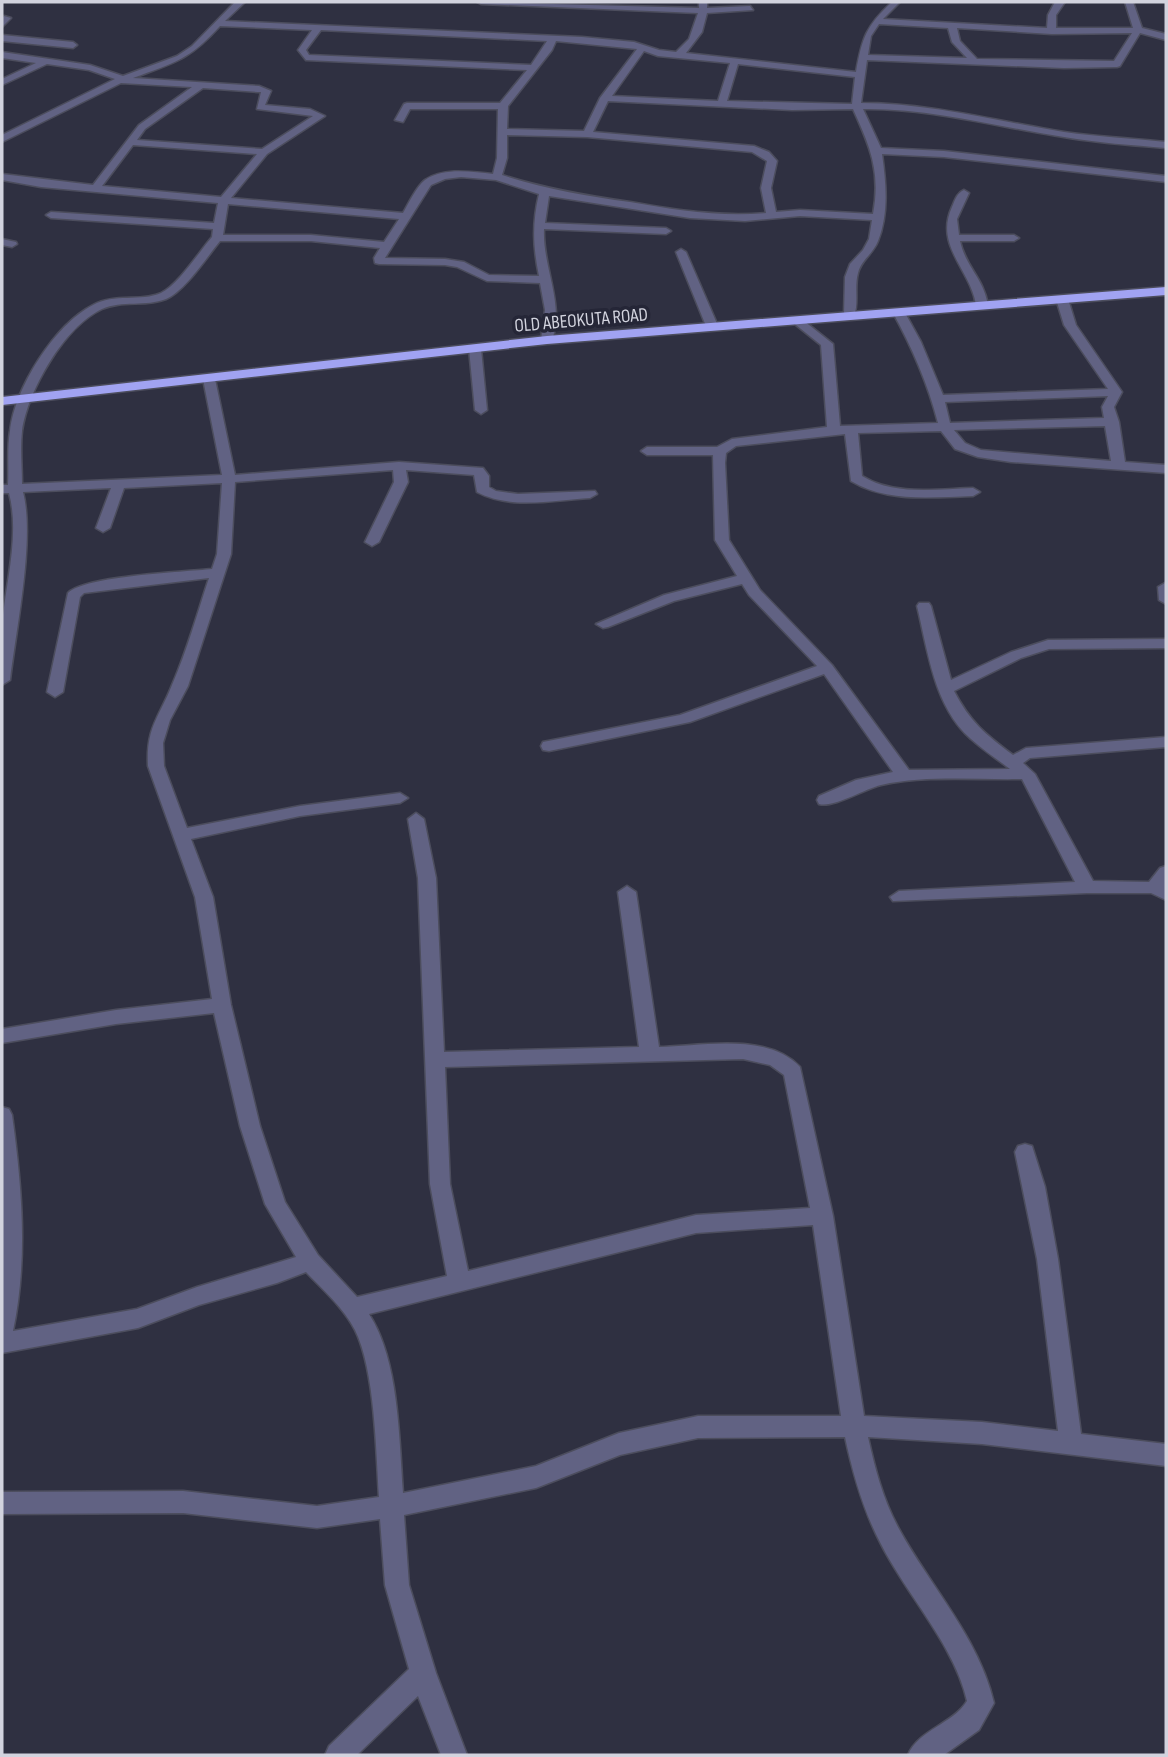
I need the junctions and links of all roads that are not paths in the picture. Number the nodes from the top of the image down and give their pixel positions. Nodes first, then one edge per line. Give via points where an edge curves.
1 (241, 2) edge
2 (481, 2) edge
3 (489, 2) edge
4 (896, 2) edge
5 (1059, 2) edge
6 (1129, 2) edge
7 (603, 4) edge
8 (704, 6) edge
9 (750, 8) dead end
10 (876, 21) junction
11 (214, 26) junction
12 (1160, 26) dead end
13 (952, 27) junction
14 (318, 28) junction
15 (1139, 30) junction
16 (1052, 31) junction
17 (1166, 37) edge
18 (2, 38) edge
19 (552, 39) junction
20 (73, 45) dead end
21 (643, 47) junction
22 (684, 54) junction
23 (2, 55) edge
24 (864, 57) junction
25 (735, 61) junction
26 (45, 62) junction
27 (975, 62) junction
28 (531, 68) junction
29 (860, 75) junction
30 (122, 79) junction
31 (2, 82) edge
32 (200, 86) junction
33 (605, 98) junction
34 (722, 103) junction
35 (856, 105) junction
36 (503, 106) junction
37 (400, 120) dead end
38 (503, 132) junction
39 (587, 134) junction
40 (2, 139) edge
41 (131, 142) junction
42 (1166, 145) edge
43 (877, 151) junction
44 (264, 152) junction
45 (2, 177) edge
46 (497, 177) junction
47 (1166, 179) edge
48 (96, 188) junction
49 (545, 192) junction
50 (964, 193) dead end
51 (223, 201) junction
52 (330, 210) junction
53 (51, 215) dead end
54 (772, 215) junction
55 (405, 216) junction
56 (878, 217) junction
57 (320, 219) dead end
58 (539, 226) junction
59 (311, 229) dead end
60 (666, 230) dead end
61 (218, 232) junction
62 (302, 238) junction
63 (954, 238) junction
64 (1014, 239) dead end
65 (387, 246) junction
66 (681, 252) dead end
67 (544, 280) junction
68 (1166, 291) edge
69 (1062, 299) junction
70 (982, 305) junction
71 (898, 311) junction
72 (850, 314) junction
73 (795, 319) junction
74 (712, 326) junction
75 (547, 341) junction
76 (475, 349) junction
77 (209, 379) junction
78 (1116, 392) junction
79 (24, 399) junction
80 (938, 399) junction
81 (2, 401) edge
82 (481, 410) dead end
83 (1113, 422) junction
84 (945, 428) junction
85 (834, 430) junction
86 (851, 431) junction
87 (647, 451) dead end
88 (720, 451) junction
89 (399, 466) junction
90 (1119, 467) junction
91 (1166, 469) edge
92 (229, 479) junction
93 (119, 484) junction
94 (8, 489) edge
95 (973, 492) dead end
96 (590, 494) dead end
97 (103, 528) dead end
98 (372, 542) dead end
99 (217, 573) junction
100 (744, 579) junction
101 (924, 606) dead end
102 (603, 624) dead end
103 (1166, 643) edge
104 (827, 668) junction
105 (2, 680) edge
106 (945, 689) junction
107 (55, 692) dead end
108 (1166, 742) edge
109 (549, 746) dead end
110 (1014, 762) junction
111 (1027, 774) junction
112 (904, 775) junction
113 (401, 798) dead end
114 (825, 800) dead end
115 (416, 819) dead end
116 (182, 835) junction
117 (1166, 872) edge
118 (1087, 887) junction
119 (1160, 891) edge
120 (627, 892) dead end
121 (899, 897) dead end
122 (222, 1005) junction
123 (2, 1035) edge
124 (650, 1054) junction
125 (433, 1060) junction
126 (2, 1115) edge
127 (1025, 1152) dead end
128 (822, 1216) junction
129 (310, 1261) junction
130 (459, 1282) junction
131 (353, 1308) junction
132 (2, 1330) edge
133 (2, 1343) edge
134 (854, 1426) junction
135 (1071, 1443) junction
136 (1166, 1455) edge
137 (2, 1503) edge
138 (392, 1506) junction
139 (424, 1673) junction
140 (338, 1755) edge
141 (454, 1755) edge
142 (920, 1755) edge

1 - 11 street
2 - 3 street
3 - 7 street
4 - 10 street
5 - 16 street via 1050,17
6 - 15 street
7 - 8 street
8 - 9 street
8 - 22 street via 701,23
10 - 13 street
10 - 24 street via 867,36
11 - 14 street
11 - 30 street via 180,58
12 - 15 street
13 - 16 street
13 - 27 street via 956,41
14 - 19 street
14 - 28 street via 302,50 306,57
15 - 16 street
15 - 17 street
15 - 27 street via 1117,64
18 - 20 street
19 - 21 street
19 - 28 street
21 - 22 street
21 - 33 street
22 - 25 street
23 - 26 street
24 - 27 street
24 - 29 street
25 - 29 street
25 - 34 street
26 - 30 street via 90,68
26 - 31 street
28 - 36 street
29 - 35 street
30 - 32 street
30 - 40 street
32 - 41 street via 159,113
32 - 44 street via 259,89 265,91 260,107 319,115
33 - 34 street
33 - 39 street
34 - 35 street
35 - 42 street via 934,111 1067,135
35 - 43 street
36 - 37 street via 409,106
36 - 38 street
38 - 39 street
38 - 46 street
39 - 54 street via 754,149 766,154 772,161 764,195
41 - 44 street
41 - 48 street
43 - 47 street
43 - 56 street via 882,195
44 - 51 street
45 - 48 street
46 - 49 street
46 - 55 street via 462,174 433,180
48 - 51 street
49 - 54 street via 690,215
49 - 58 street
50 - 63 street via 952,219
51 - 52 street
51 - 61 street
52 - 55 street
52 - 57 street
53 - 61 street
54 - 56 street
55 - 65 street
56 - 72 street via 868,251 855,264 851,277
58 - 60 street
58 - 67 street
59 - 62 street
61 - 62 street
61 - 79 street via 187,276 162,297 97,307 73,326 49,353
62 - 65 street
63 - 64 street
63 - 70 street via 958,256 979,287
65 - 67 street via 379,261 445,262 487,278
66 - 74 street
67 - 75 street via 551,310
68 - 69 highway, OLD ABEOKUTA ROAD
69 - 70 highway, OLD ABEOKUTA ROAD
69 - 78 street via 1070,326
70 - 71 highway, OLD ABEOKUTA ROAD
71 - 72 highway, OLD ABEOKUTA ROAD
71 - 80 street
72 - 73 highway, OLD ABEOKUTA ROAD
73 - 74 highway, OLD ABEOKUTA ROAD
73 - 85 street via 827,344
74 - 75 highway, OLD ABEOKUTA ROAD
75 - 76 highway, OLD ABEOKUTA ROAD
76 - 77 highway, OLD ABEOKUTA ROAD
76 - 82 street
77 - 79 highway, OLD ABEOKUTA ROAD
77 - 92 street
78 - 80 street
78 - 83 street via 1108,407
79 - 81 highway, OLD ABEOKUTA ROAD
79 - 94 street
80 - 84 street
83 - 84 street
83 - 90 street
84 - 86 street
84 - 90 street via 960,446 978,453
85 - 86 street
85 - 88 street via 732,443
86 - 95 street via 856,478 864,485 884,490
87 - 88 street
88 - 100 street via 722,540
89 - 92 street
89 - 96 street via 478,471 482,489 504,498
89 - 98 street via 401,482
90 - 91 street
92 - 93 street
92 - 99 street via 224,554
93 - 94 street
93 - 97 street
94 - 105 street via 20,508
99 - 107 street via 79,590 73,596
99 - 116 street via 180,686 155,743 156,766
100 - 102 street via 669,598
100 - 104 street
101 - 106 street
103 - 106 street via 1048,645
104 - 109 street via 684,719
104 - 112 street
106 - 110 street via 975,735
108 - 110 street via 1026,753
110 - 111 street
111 - 112 street
111 - 118 street
112 - 114 street via 862,784
113 - 116 street via 300,811
115 - 125 street via 427,878
116 - 122 street via 204,897
117 - 119 street
118 - 119 street
118 - 121 street
120 - 124 street
122 - 123 street
122 - 129 street via 250,1126 275,1203
124 - 125 street
124 - 128 street via 743,1052 786,1063 793,1072
125 - 130 street via 440,1184
126 - 132 street via 12,1255
127 - 135 street via 1045,1250
128 - 130 street via 696,1224
128 - 134 street
129 - 131 street
129 - 133 street via 138,1318
130 - 131 street
131 - 138 street via 376,1357
134 - 135 street
134 - 138 street via 698,1426 619,1444 536,1476
134 - 142 street via 867,1485 890,1537 976,1681 981,1703 970,1721
135 - 136 street
137 - 138 street via 183,1502 317,1517
138 - 139 street via 397,1585
139 - 140 street
139 - 141 street

